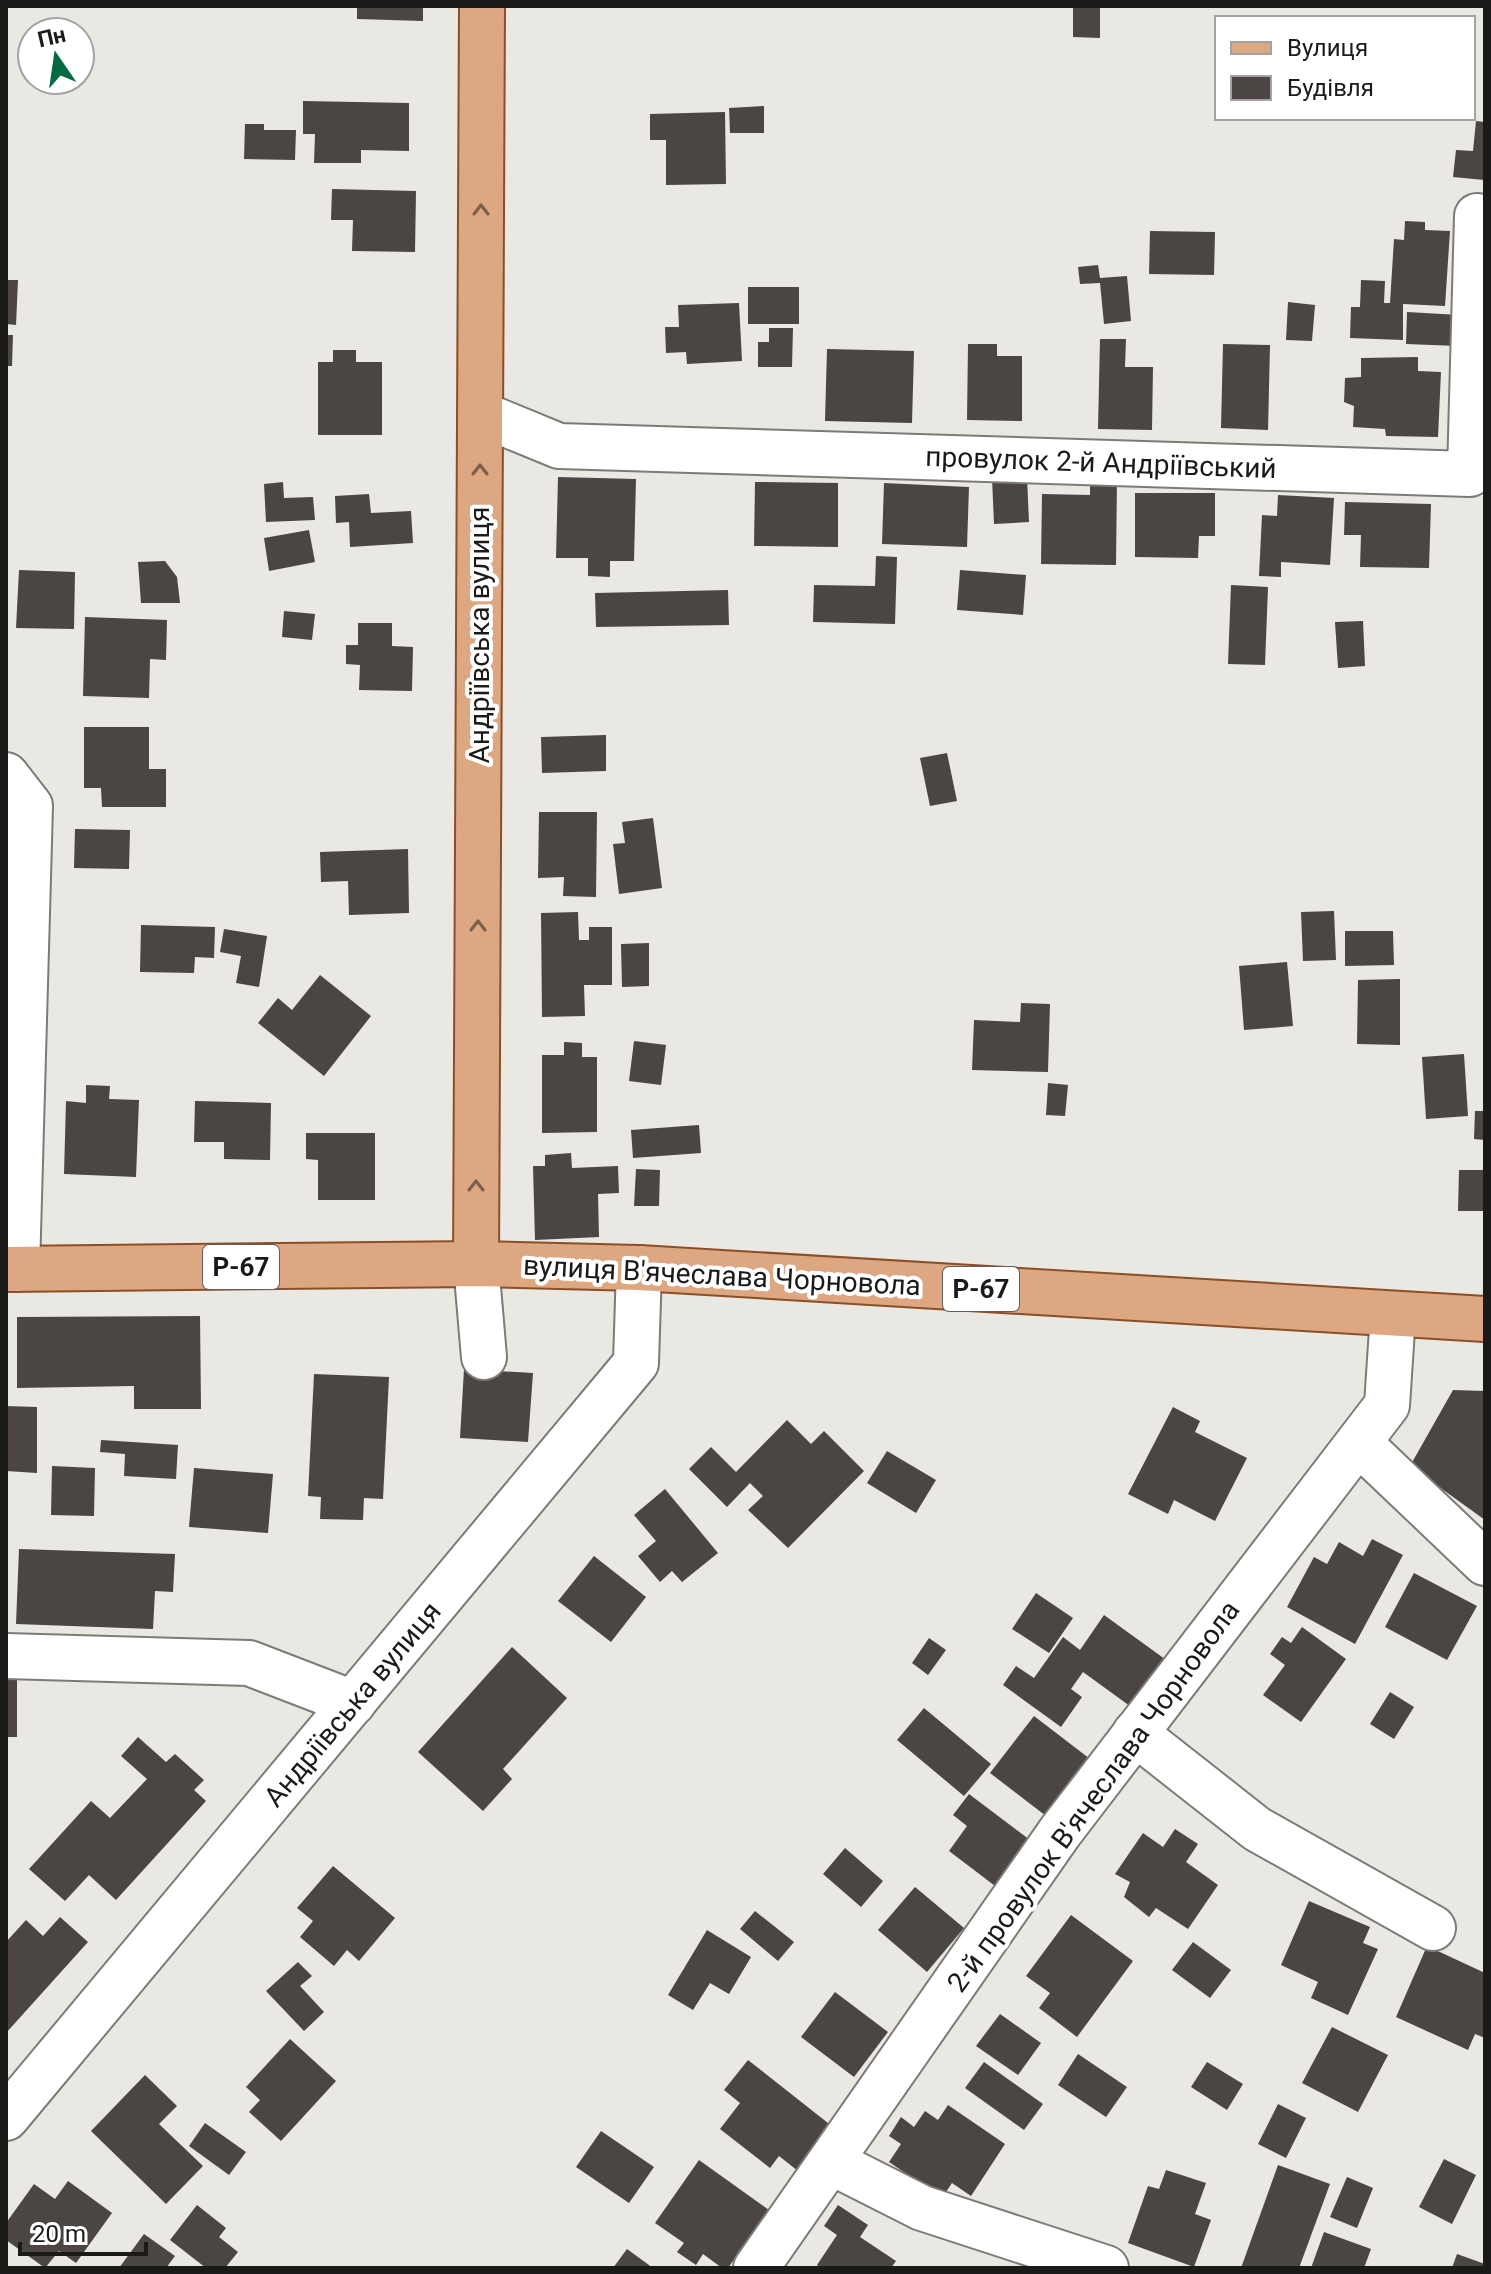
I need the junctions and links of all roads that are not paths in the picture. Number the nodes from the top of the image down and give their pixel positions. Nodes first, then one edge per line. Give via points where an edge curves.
1 (482, 6) edge
2 (1477, 216) dead end
3 (481, 414) junction
4 (1478, 423) edge
5 (6, 775) edge
6 (476, 1264) junction
7 (639, 1268) junction
8 (11, 1269) edge
9 (1393, 1314) junction
10 (1485, 1319) edge
11 (484, 1357) dead end
12 (1359, 1443) junction
13 (1485, 1563) edge
14 (6, 1656) edge
15 (353, 1703) junction
16 (1135, 1733) junction
17 (1433, 1928) dead end
18 (6, 2118) edge
19 (831, 2162) junction
20 (756, 2268) edge
21 (1106, 2268) edge

3 -> 1 main road, Андріївська вулиця
2 - 4 street, провулок 2-й Андріївський
3 - 4 street, провулок 2-й Андріївський via 559,446 1470,474
6 -> 3 main road, Андріївська вулиця
5 - 8 street via 30,806
6 - 7 main road, вулиця В'ячеслава Чорновола / Р-67
6 - 8 main road, вулиця В'ячеслава Чорновола / Р-67
6 - 11 street
7 - 9 main road, вулиця В'ячеслава Чорновола / Р-67
7 - 15 street, Андріївська вулиця via 636,1363
9 - 10 main road, вулиця В'ячеслава Чорновола / Р-67
9 - 12 street, 2-й провулок В'ячеслава Чорновола via 1387,1405
12 - 13 street
12 - 16 street, 2-й провулок В'ячеслава Чорновола
14 - 15 street via 249,1663
15 - 18 street, Андріївська вулиця
16 - 17 street via 1257,1829
16 - 19 street, 2-й провулок В'ячеслава Чорновола
19 - 20 street, 2-й провулок В'ячеслава Чорновола
19 - 21 street via 922,2208

